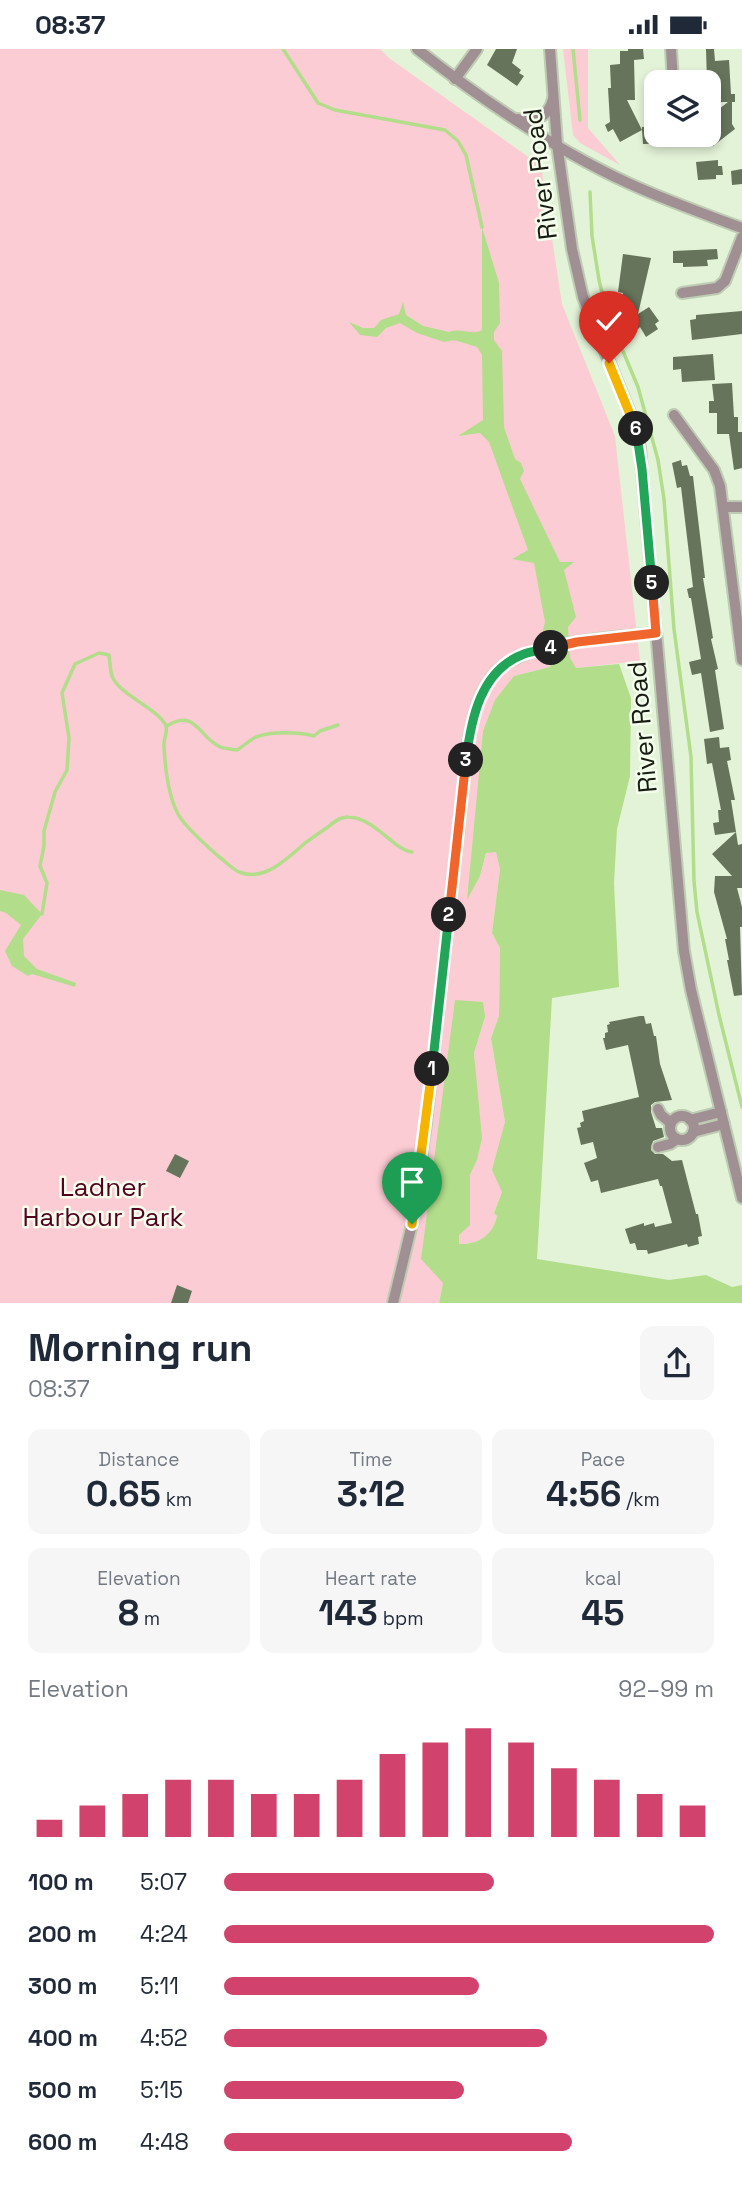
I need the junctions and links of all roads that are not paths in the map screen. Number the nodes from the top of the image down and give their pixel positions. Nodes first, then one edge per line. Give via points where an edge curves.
1 (417, 49) edge
2 (477, 49) edge
3 (550, 49) edge
4 (671, 49) edge
5 (672, 70) edge
6 (455, 79) junction
7 (553, 96) junction
8 (509, 115) junction
9 (557, 144) junction
10 (742, 228) edge
11 (742, 237) edge
12 (682, 293) dead end
13 (674, 415) dead end
14 (724, 507) junction
15 (742, 507) edge
16 (656, 633) junction
17 (742, 660) edge
18 (658, 1109) dead end
19 (722, 1118) junction
20 (671, 1123) junction
21 (692, 1126) junction
22 (668, 1143) junction
23 (670, 1156) dead end
24 (742, 1198) edge
25 (394, 1303) edge

1 - 6 street
2 - 6 street
3 - 7 street, River Road
4 - 5 street
6 - 8 street
7 - 8 street via 548,111 539,119 529,122
7 - 9 street, River Road
8 - 9 street
9 - 10 street via 626,182
9 - 16 street, River Road via 583,297 636,428
11 - 12 street via 725,281 717,288
13 - 14 street via 714,470
14 - 15 street
14 - 17 street
16 - 19 street, River Road via 684,951
16 - 25 street via 577,642 524,654 501,668 477,703 426,1124 412,1224
18 - 20 street
19 - 21 street
19 - 24 street, River Road
20 - 21 street via 680,1117
20 - 22 street
21 - 22 street via 684,1139
22 - 23 street

